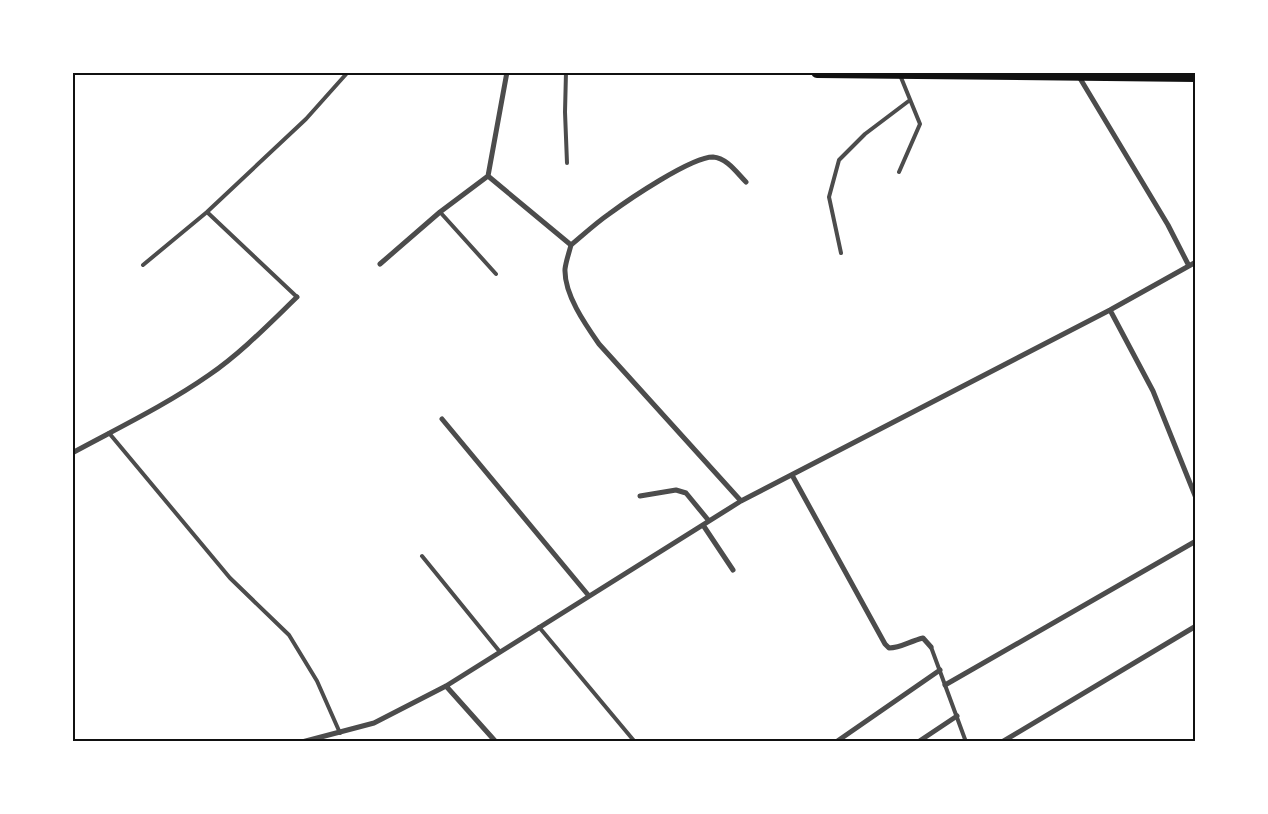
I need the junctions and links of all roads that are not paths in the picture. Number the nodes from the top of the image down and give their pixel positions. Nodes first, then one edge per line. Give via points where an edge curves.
1 (348, 72) edge
2 (507, 72) edge
3 (566, 72) edge
4 (817, 72) edge
5 (899, 73) edge
6 (1078, 75) junction
7 (1196, 76) edge
8 (910, 100) junction
9 (567, 163) dead end
10 (899, 172) dead end
11 (488, 176) junction
12 (746, 182) dead end
13 (207, 212) junction
14 (440, 212) junction
15 (571, 245) junction
16 (841, 253) dead end
17 (1196, 262) edge
18 (380, 264) dead end
19 (142, 265) dead end
20 (1189, 266) junction
21 (496, 274) dead end
22 (297, 297) joint
23 (1110, 310) junction
24 (442, 419) dead end
25 (109, 433) junction
26 (72, 452) edge
27 (792, 475) junction
28 (1195, 494) edge
29 (640, 496) dead end
30 (741, 501) junction
31 (709, 521) junction
32 (703, 525) junction
33 (1196, 541) edge
34 (422, 556) dead end
35 (733, 570) dead end
36 (589, 596) junction
37 (1196, 626) edge
38 (539, 627) junction
39 (931, 647) joint
40 (500, 652) junction
41 (940, 670) junction
42 (945, 685) junction
43 (446, 686) junction
44 (957, 716) junction
45 (340, 733) junction
46 (302, 742) edge
47 (496, 742) edge
48 (635, 742) edge
49 (836, 742) edge
50 (918, 742) edge
51 (966, 742) edge
52 (1002, 742) edge

1 - 13 lane via 306,119
2 - 11 street
3 - 9 lane
4 - 5 main road
5 - 6 main road
5 - 8 lane
6 - 7 main road
6 - 20 street
8 - 10 lane via 920,124
8 - 16 lane via 864,134 839,160 829,197
11 - 14 street
11 - 15 street
12 - 15 street via 728,163 714,157 695,162 609,214
13 - 19 lane
13 - 22 lane
14 - 18 street
14 - 21 lane
15 - 30 street via 565,268 566,286 588,328
17 - 20 street
20 - 23 street
22 - 25 street via 236,355 208,376
23 - 27 street
23 - 28 street via 1153,390
24 - 36 street
25 - 26 street
25 - 45 lane via 230,578 289,635 317,681
27 - 30 street
27 - 39 street via 885,644 889,648 899,648 923,638
29 - 31 street via 676,490 686,493
30 - 31 street
31 - 32 street
32 - 35 street
32 - 36 street
33 - 42 street
34 - 40 lane
36 - 38 street
37 - 52 street
38 - 40 street
38 - 48 lane
39 - 41 lane
40 - 43 street
41 - 42 lane
41 - 49 street
42 - 44 lane
43 - 45 street via 374,723
43 - 47 street
44 - 50 street
44 - 51 lane
45 - 46 street

